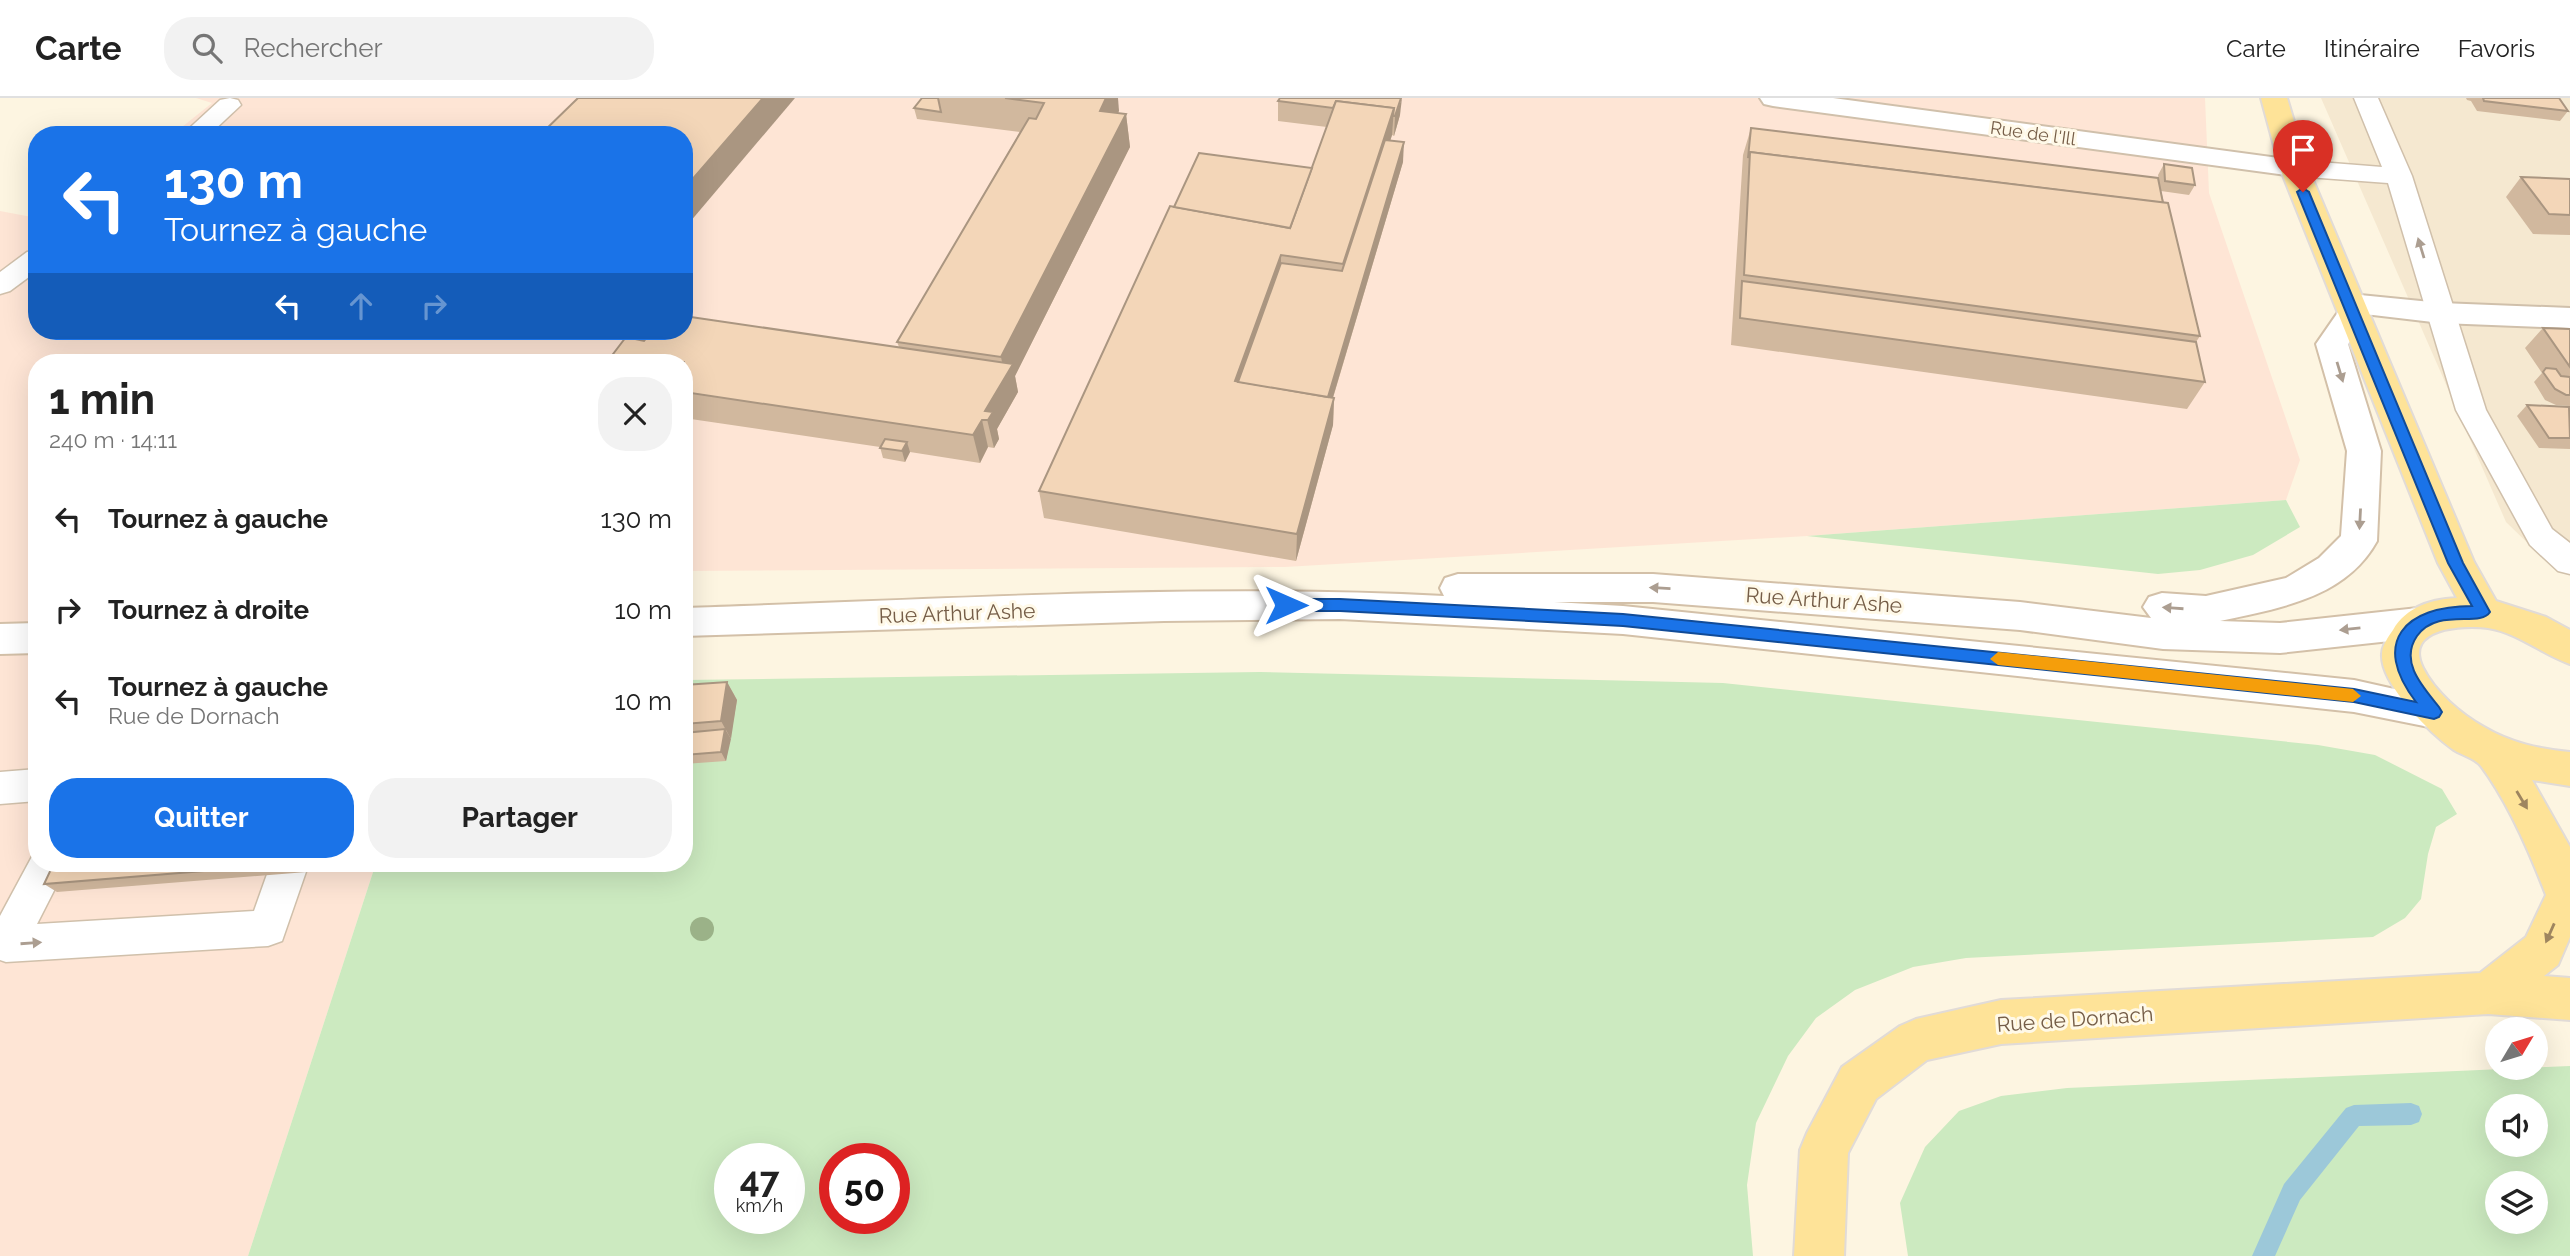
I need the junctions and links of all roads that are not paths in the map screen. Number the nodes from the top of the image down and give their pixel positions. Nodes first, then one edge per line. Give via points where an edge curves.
1 (1773, 98) edge
2 (2274, 98) edge
3 (2367, 98) edge
4 (229, 105) dead end
5 (204, 126) edge
6 (2294, 168) junction
7 (2399, 176) junction
8 (28, 265) edge
9 (0, 285) edge
10 (2352, 308) junction
11 (2441, 313) junction
12 (2570, 318) edge
13 (2570, 562) edge
14 (1728, 593) junction
15 (1230, 606) junction
16 (2483, 612) junction
17 (693, 622) edge
18 (2418, 623) junction
19 (28, 638) edge
20 (0, 639) edge
21 (2570, 649) edge
22 (2434, 712) junction
23 (2495, 753) junction
24 (2570, 769) edge
25 (28, 786) edge
26 (0, 788) edge
27 (44, 872) edge
28 (287, 872) edge
29 (2488, 993) junction
30 (2570, 999) edge
31 (1819, 1256) edge

1 - 6 main road, Rue de l'Ill
2 - 6 main road
3 - 7 lane
4 - 5 lane
6 - 7 lane
6 - 10 main road
11 -> 7 lane
8 - 9 lane
10 - 11 main road
10 -> 14 main road via 2332,344 2364,451 2359,541 2332,568 2296,590 2206,610 1864,579 1790,579
10 - 16 main road via 2456,563
11 - 12 main road
11 - 13 lane via 2470,410 2541,537
14 -> 15 main road, Rue Arthur Ashe via 1612,587 1327,590
18 -> 14 main road, Rue Arthur Ashe via 2280,638 2163,634 2020,616
15 - 17 main road, Rue Arthur Ashe
15 - 22 main road, Rue Arthur Ashe via 1340,605 1623,620 2354,696
16 - 18 main road via 2445,612
16 - 21 main road via 2533,627
18 - 22 main road via 2401,656 2412,684
19 - 20 main road
22 - 23 main road via 2454,730
23 - 24 main road via 2538,767
23 -> 29 main road via 2549,847 2567,895 2542,951
25 - 26 lane
27 -> 28 lane via 6,944 268,928
29 - 30 main road, Rue de Dornach
29 - 31 main road, Rue de Dornach via 2001,1022 1916,1041 1860,1083 1824,1150

